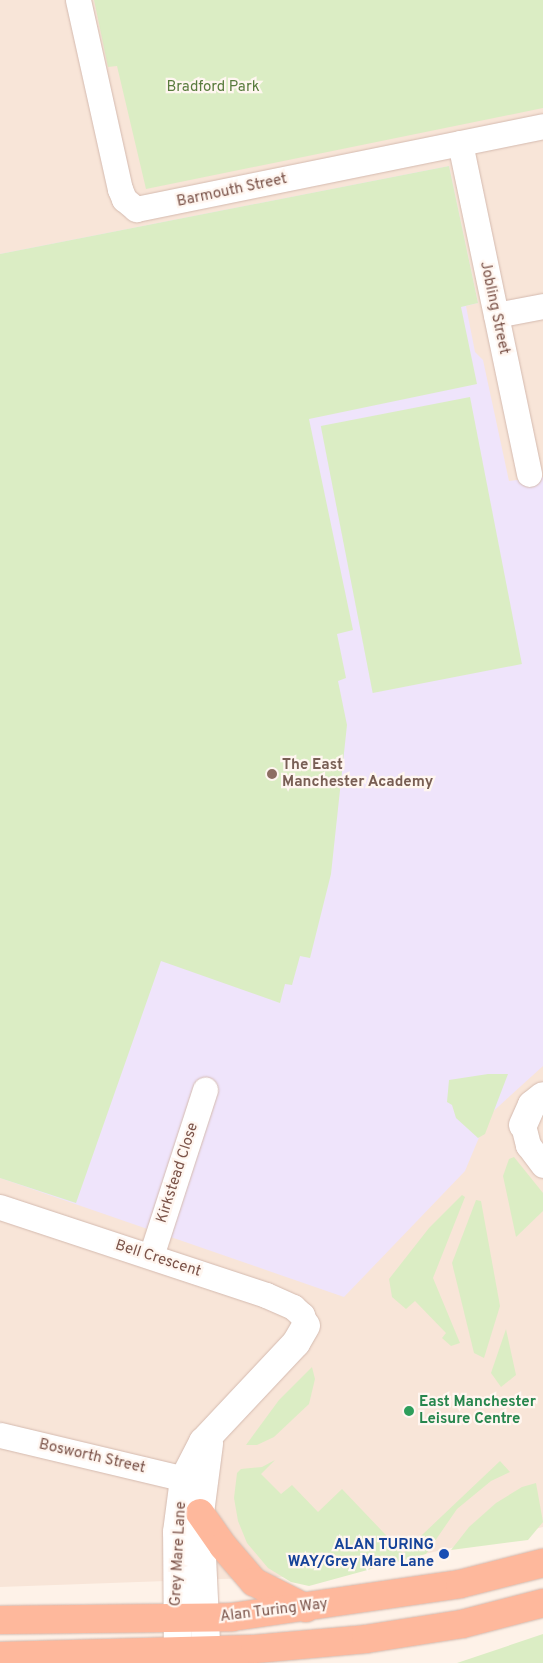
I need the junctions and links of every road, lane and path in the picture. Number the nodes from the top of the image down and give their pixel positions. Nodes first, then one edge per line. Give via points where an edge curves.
1 (78, 0) edge
2 (543, 126) edge
3 (460, 143) junction
4 (543, 306) edge
5 (496, 315) junction
6 (529, 474) dead end
7 (205, 1090) dead end
8 (543, 1096) edge
9 (523, 1125) joint
10 (543, 1165) edge
11 (0, 1207) edge
12 (151, 1256) junction
13 (306, 1326) joint
14 (211, 1433) junction
15 (0, 1436) edge
16 (184, 1478) junction
17 (200, 1513) junction
18 (543, 1563) edge
19 (543, 1602) edge
20 (306, 1608) junction
21 (176, 1618) junction
22 (204, 1618) junction
23 (0, 1620) edge
24 (0, 1656) edge
25 (178, 1657) edge
26 (206, 1657) edge
27 (81, 1659) edge

1 - 3 street, Barmouth Street via 120,189 124,199 136,209
2 - 3 street, Barmouth Street
3 - 5 street, Jobling Street
4 - 5 street
5 - 6 street, Jobling Street
7 - 12 street, Kirkstead Close
8 - 9 street via 532,1106
9 - 10 street via 528,1145
11 - 12 street, Bell Crescent
12 - 13 street, Bell Crescent via 266,1295 292,1307 302,1315
13 - 14 street, Grey Mare Lane via 296,1342
14 - 16 street, Grey Mare Lane
14 - 17 street, Grey Mare Lane
15 - 16 street, Bosworth Street
16 - 21 street, Grey Mare Lane via 177,1532
17 - 20 highway via 222,1546 254,1582
17 - 22 street, Grey Mare Lane
18 - 20 highway, Alan Turing Way via 460,1584
19 - 26 highway via 462,1624 366,1639
20 - 22 highway, Alan Turing Way
21 - 22 highway, Alan Turing Way
21 - 23 highway, Alan Turing Way
21 - 25 street, Grey Mare Lane
22 - 26 street, Grey Mare Lane
24 - 27 highway
25 - 26 highway
25 - 27 highway

